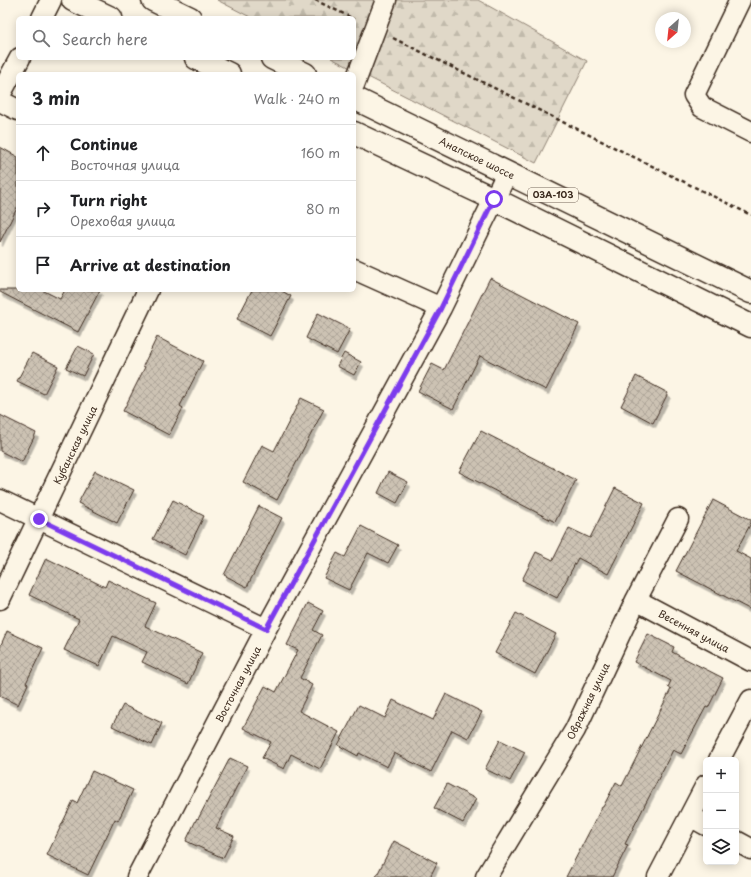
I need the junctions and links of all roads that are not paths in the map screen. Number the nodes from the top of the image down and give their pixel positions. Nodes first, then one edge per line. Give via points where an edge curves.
1 (51, 0) edge
2 (73, 0) edge
3 (153, 0) edge
4 (386, 0) edge
5 (740, 0) edge
6 (43, 16) edge
7 (107, 16) edge
8 (186, 16) edge
9 (19, 60) edge
10 (200, 60) edge
11 (276, 60) edge
12 (225, 72) edge
13 (301, 72) edge
14 (356, 81) edge
15 (0, 95) edge
16 (356, 99) edge
17 (0, 101) edge
18 (16, 109) edge
19 (751, 132) edge
20 (356, 134) edge
21 (507, 172) junction
22 (494, 199) junction
23 (356, 270) edge
24 (147, 292) edge
25 (751, 292) edge
26 (441, 308) junction
27 (751, 326) edge
28 (0, 500) edge
29 (39, 519) junction
30 (678, 519) dead end
31 (0, 599) edge
32 (636, 600) junction
33 (266, 629) junction
34 (751, 661) edge
35 (751, 700) edge
36 (721, 757) edge
37 (704, 793) edge
38 (698, 820) edge
39 (739, 843) edge
40 (751, 849) edge
41 (137, 877) edge
42 (486, 877) edge
43 (658, 877) edge

1 - 6 street
2 - 7 main road
3 - 8 main road
4 - 14 street
5 - 19 street via 694,95 702,107
9 - 15 street
10 - 12 main road
11 - 13 main road
16 - 21 main road, Анапское шоссе / 03А-103
17 - 18 street
20 - 22 main road, 03А-103
21 - 22 street, Восточная улица
21 - 25 main road, Анапское шоссе / 03А-103
22 - 26 street, Восточная улица
22 - 27 main road, 03А-103
23 - 26 street
24 - 29 street, Кубанская улица
26 - 33 street, Восточная улица
28 - 29 street
29 - 31 street, Кубанская улица
29 - 33 street
30 - 32 street, Овражная улица
32 - 34 street, Весенняя улица
32 - 42 street, Овражная улица via 575,730
33 - 41 street, Восточная улица
35 - 36 street
37 - 38 street
38 - 43 street
39 - 40 street

